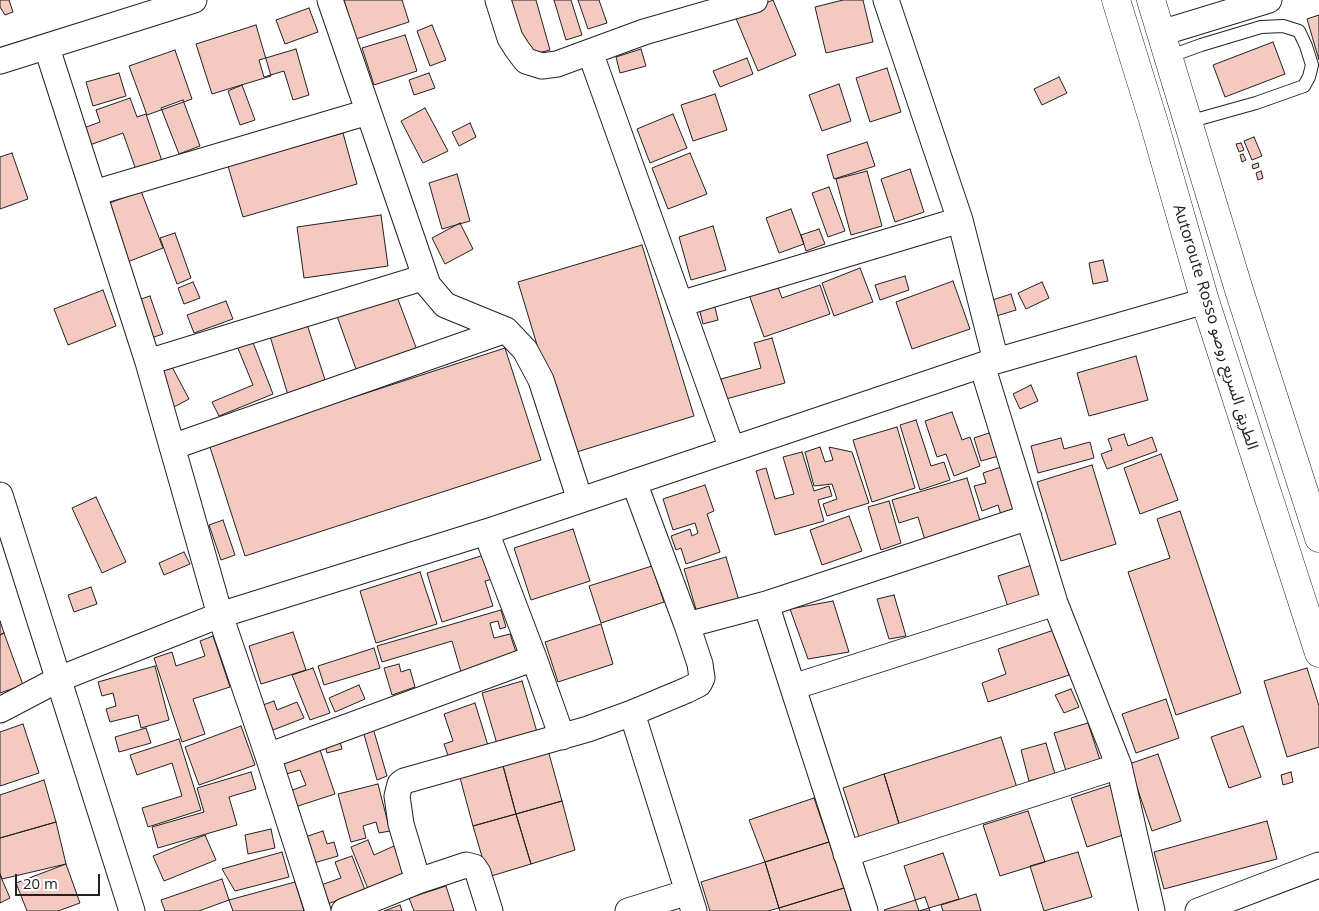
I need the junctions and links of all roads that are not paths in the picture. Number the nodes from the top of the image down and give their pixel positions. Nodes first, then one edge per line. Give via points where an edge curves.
1 (194, 0) edge
2 (330, 0) edge
3 (498, 0) edge
4 (755, 0) edge
5 (886, 0) edge
6 (1116, 0) edge
7 (1151, 0) edge
8 (1269, 0) edge
9 (1165, 45) junction
10 (46, 48) junction
11 (590, 52) junction
12 (0, 61) edge
13 (368, 112) junction
14 (1188, 122) junction
15 (94, 193) junction
16 (960, 220) junction
17 (425, 277) junction
18 (1205, 301) junction
19 (680, 304) junction
20 (506, 330) junction
21 (148, 362) junction
22 (989, 363) junction
23 (172, 447) junction
24 (732, 449) junction
25 (634, 482) junction
26 (0, 495) edge
27 (580, 500) junction
28 (1029, 517) junction
29 (486, 532) junction
30 (1319, 538) edge
31 (8, 548) edge
32 (1055, 603) junction
33 (766, 604) junction
34 (220, 615) junction
35 (687, 625) junction
36 (1319, 653) edge
37 (534, 658) junction
38 (59, 679) junction
39 (793, 686) junction
40 (0, 710) edge
41 (632, 713) junction
42 (562, 737) junction
43 (268, 756) junction
44 (1119, 766) junction
45 (846, 854) junction
46 (1319, 865) edge
47 (418, 881) junction
48 (691, 902) edge
49 (132, 911) edge
50 (318, 911) edge
51 (344, 911) edge
52 (490, 911) edge
53 (628, 911) edge
54 (865, 911) edge
55 (1152, 911) edge
56 (1198, 911) edge

1 - 10 street
2 - 13 street
3 - 11 street via 510,38 526,60 542,66
4 - 11 street via 644,32
5 - 16 street
6 - 18 highway, Autoroute Rosso الطريق السريع روصو
7 - 9 highway, Autoroute Rosso الطريق السريع روصو
8 - 9 street
9 - 14 highway, Autoroute Rosso الطريق السريع روصو
9 - 14 lane via 1201,45 1261,27 1283,26 1299,31 1312,65 1304,86
10 - 12 street
10 - 15 street
11 - 19 street
13 - 15 street
13 - 17 street
14 - 30 highway, Autoroute Rosso الطريق السريع روصو
15 - 21 street
16 - 19 street
16 - 22 street
17 - 20 street via 445,305
17 - 21 street
18 - 22 street
18 - 36 highway, Autoroute Rosso الطريق السريع روصو
19 - 24 street
20 - 23 street
20 - 27 street via 525,350 541,380
21 - 23 street
22 - 24 street
22 - 28 street
23 - 34 street
24 - 25 street
25 - 27 street
25 - 35 street
26 - 31 street
27 - 29 street
28 - 32 street
28 - 33 street
29 - 34 street
29 - 37 street
31 - 38 street
32 - 39 street
32 - 44 street
33 - 35 street
33 - 39 street
34 - 38 street
34 - 43 street
35 - 41 street via 702,678 687,690
37 - 42 street
37 - 43 street
38 - 40 street
38 - 49 street
39 - 45 street
41 - 42 street
41 - 48 street
42 - 47 street via 400,784 397,796 401,824
43 - 50 street
44 - 45 street
44 - 55 street
45 - 54 street
46 - 56 street
47 - 51 street
47 - 52 street via 466,865 474,868
48 - 53 street

